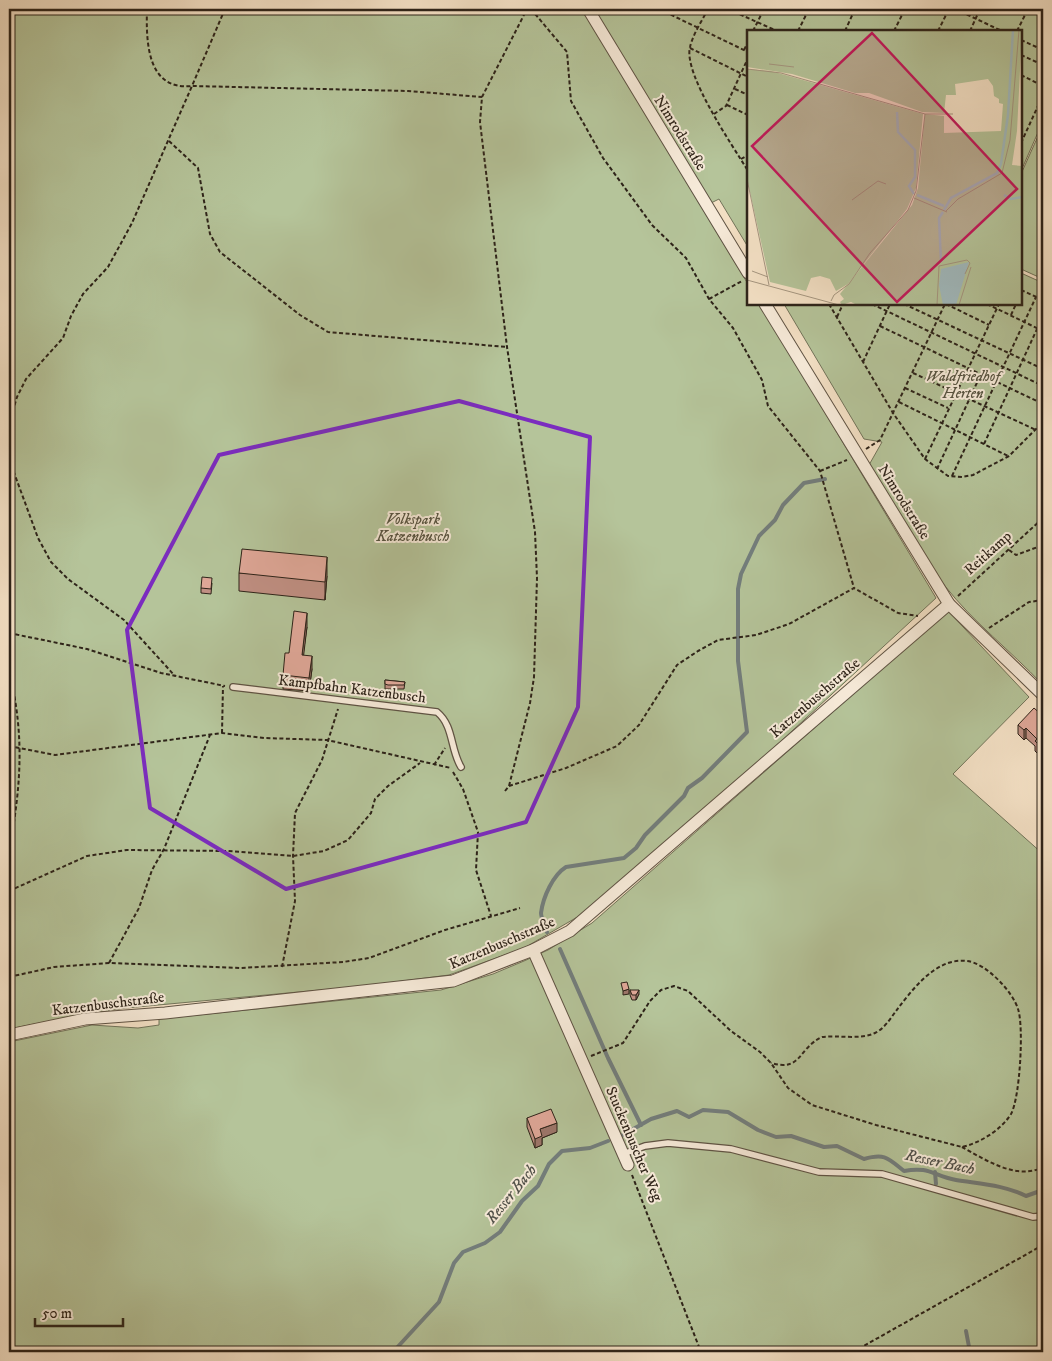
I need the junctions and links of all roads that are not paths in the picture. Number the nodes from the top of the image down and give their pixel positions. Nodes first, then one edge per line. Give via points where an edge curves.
1 (588, 9) edge
2 (746, 276) edge
3 (766, 305) edge
4 (948, 604) junction
5 (233, 687) road end
6 (1043, 695) edge
7 (461, 767) road end
8 (533, 950) junction
9 (9, 1034) edge
10 (626, 1160) joint
11 (1043, 1216) edge

1 - 2 street, Nimrodstraße
3 - 4 street, Nimrodstraße
4 - 6 street, Nimrodstraße
4 - 8 street, Katzenbuschstraße via 628,883 570,931
5 - 7 lane, Kampfbahn Katzenbusch via 437,712 448,724
8 - 9 street, Katzenbuschstraße via 453,981 85,1019
8 - 10 street, Stuckenbuscher Weg
10 - 11 lane via 645,1146 668,1143 731,1149 819,1172 882,1174 1033,1217

